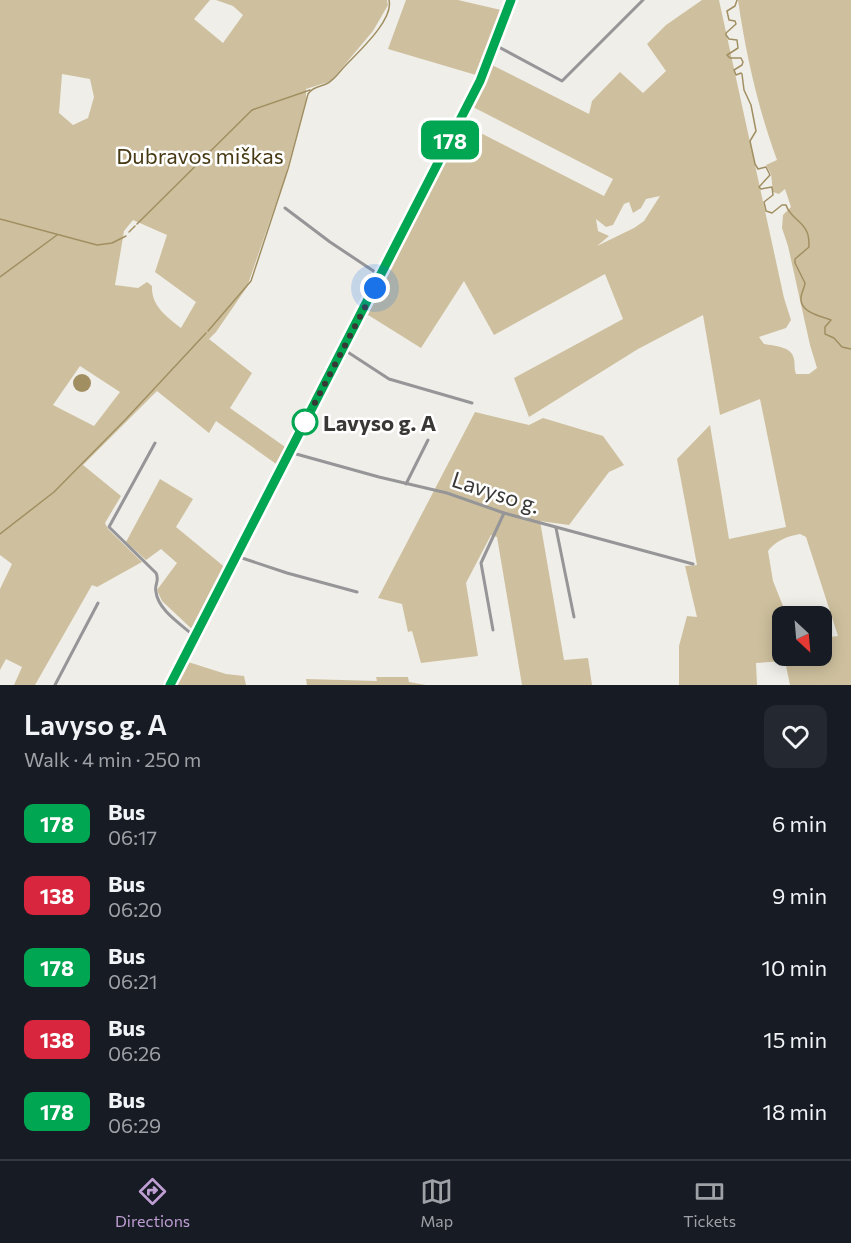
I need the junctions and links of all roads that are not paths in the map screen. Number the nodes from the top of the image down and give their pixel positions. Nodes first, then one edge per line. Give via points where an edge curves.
1 (511, 0) edge
2 (643, 0) edge
3 (495, 45) junction
4 (285, 208) dead end
5 (381, 276) junction
6 (343, 349) junction
7 (472, 403) dead end
8 (428, 440) dead end
9 (155, 443) dead end
10 (289, 452) junction
11 (406, 484) junction
12 (504, 513) junction
13 (556, 528) junction
14 (236, 556) junction
15 (693, 564) dead end
16 (357, 592) dead end
17 (98, 603) dead end
18 (574, 617) dead end
19 (493, 630) dead end
20 (194, 636) junction
21 (55, 685) edge
22 (170, 685) edge

1 - 3 main road
2 - 3 street via 562,81
3 - 5 main road
4 - 5 street
5 - 6 main road
6 - 7 street via 389,379
6 - 10 main road
8 - 11 street
9 - 20 street via 109,527 156,573 159,604
10 - 11 street, Lavyso g.
10 - 14 main road
11 - 12 street, Lavyso g. via 447,493
12 - 13 street, Lavyso g.
12 - 19 street via 481,563
13 - 15 street, Lavyso g.
13 - 18 street
14 - 16 street
14 - 20 main road
17 - 21 street
20 - 22 main road

